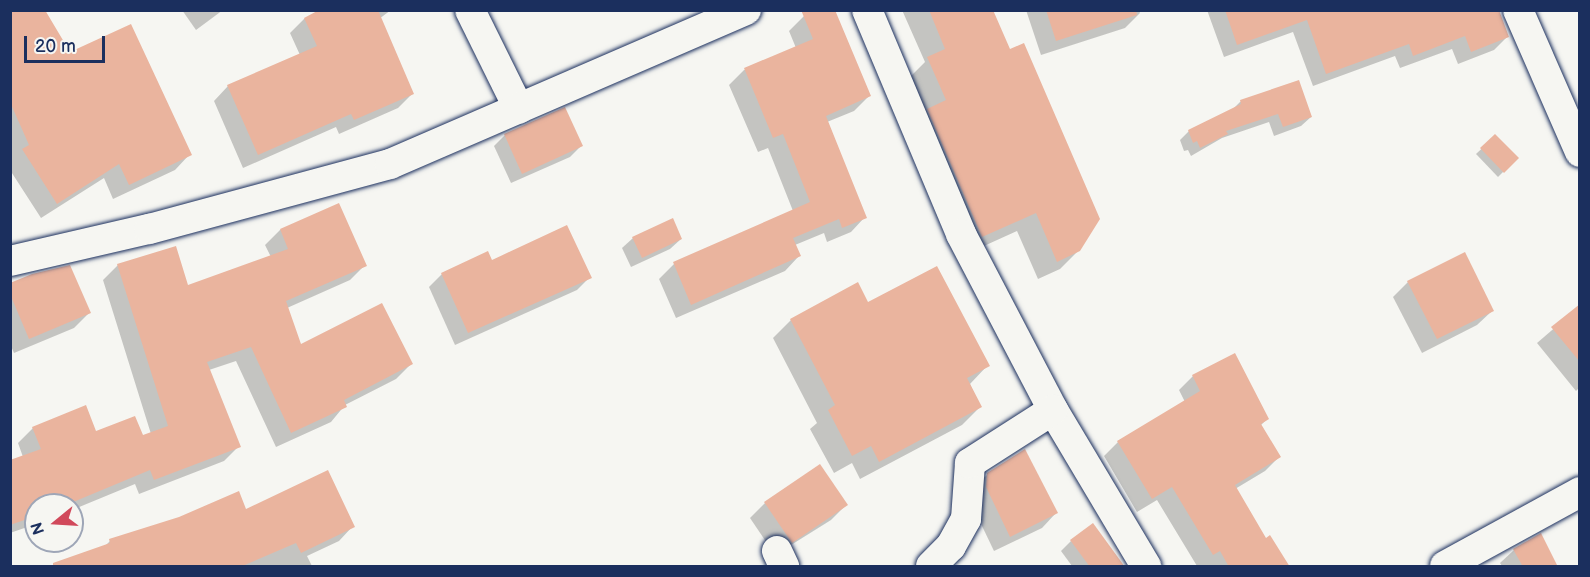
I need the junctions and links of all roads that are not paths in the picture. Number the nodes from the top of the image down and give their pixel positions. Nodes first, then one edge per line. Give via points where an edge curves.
1 (470, 10) edge
2 (746, 10) edge
3 (867, 10) edge
4 (1518, 10) edge
5 (519, 109) junction
6 (1580, 152) edge
7 (10, 261) edge
8 (1053, 410) junction
9 (1580, 492) edge
10 (931, 567) edge
11 (1146, 567) edge
12 (1445, 567) edge

1 - 5 street
2 - 5 street
3 - 8 street via 961,234
4 - 6 street
5 - 7 street via 390,165 149,229
8 - 10 street via 970,463 966,519 951,546
8 - 11 street
9 - 12 street

